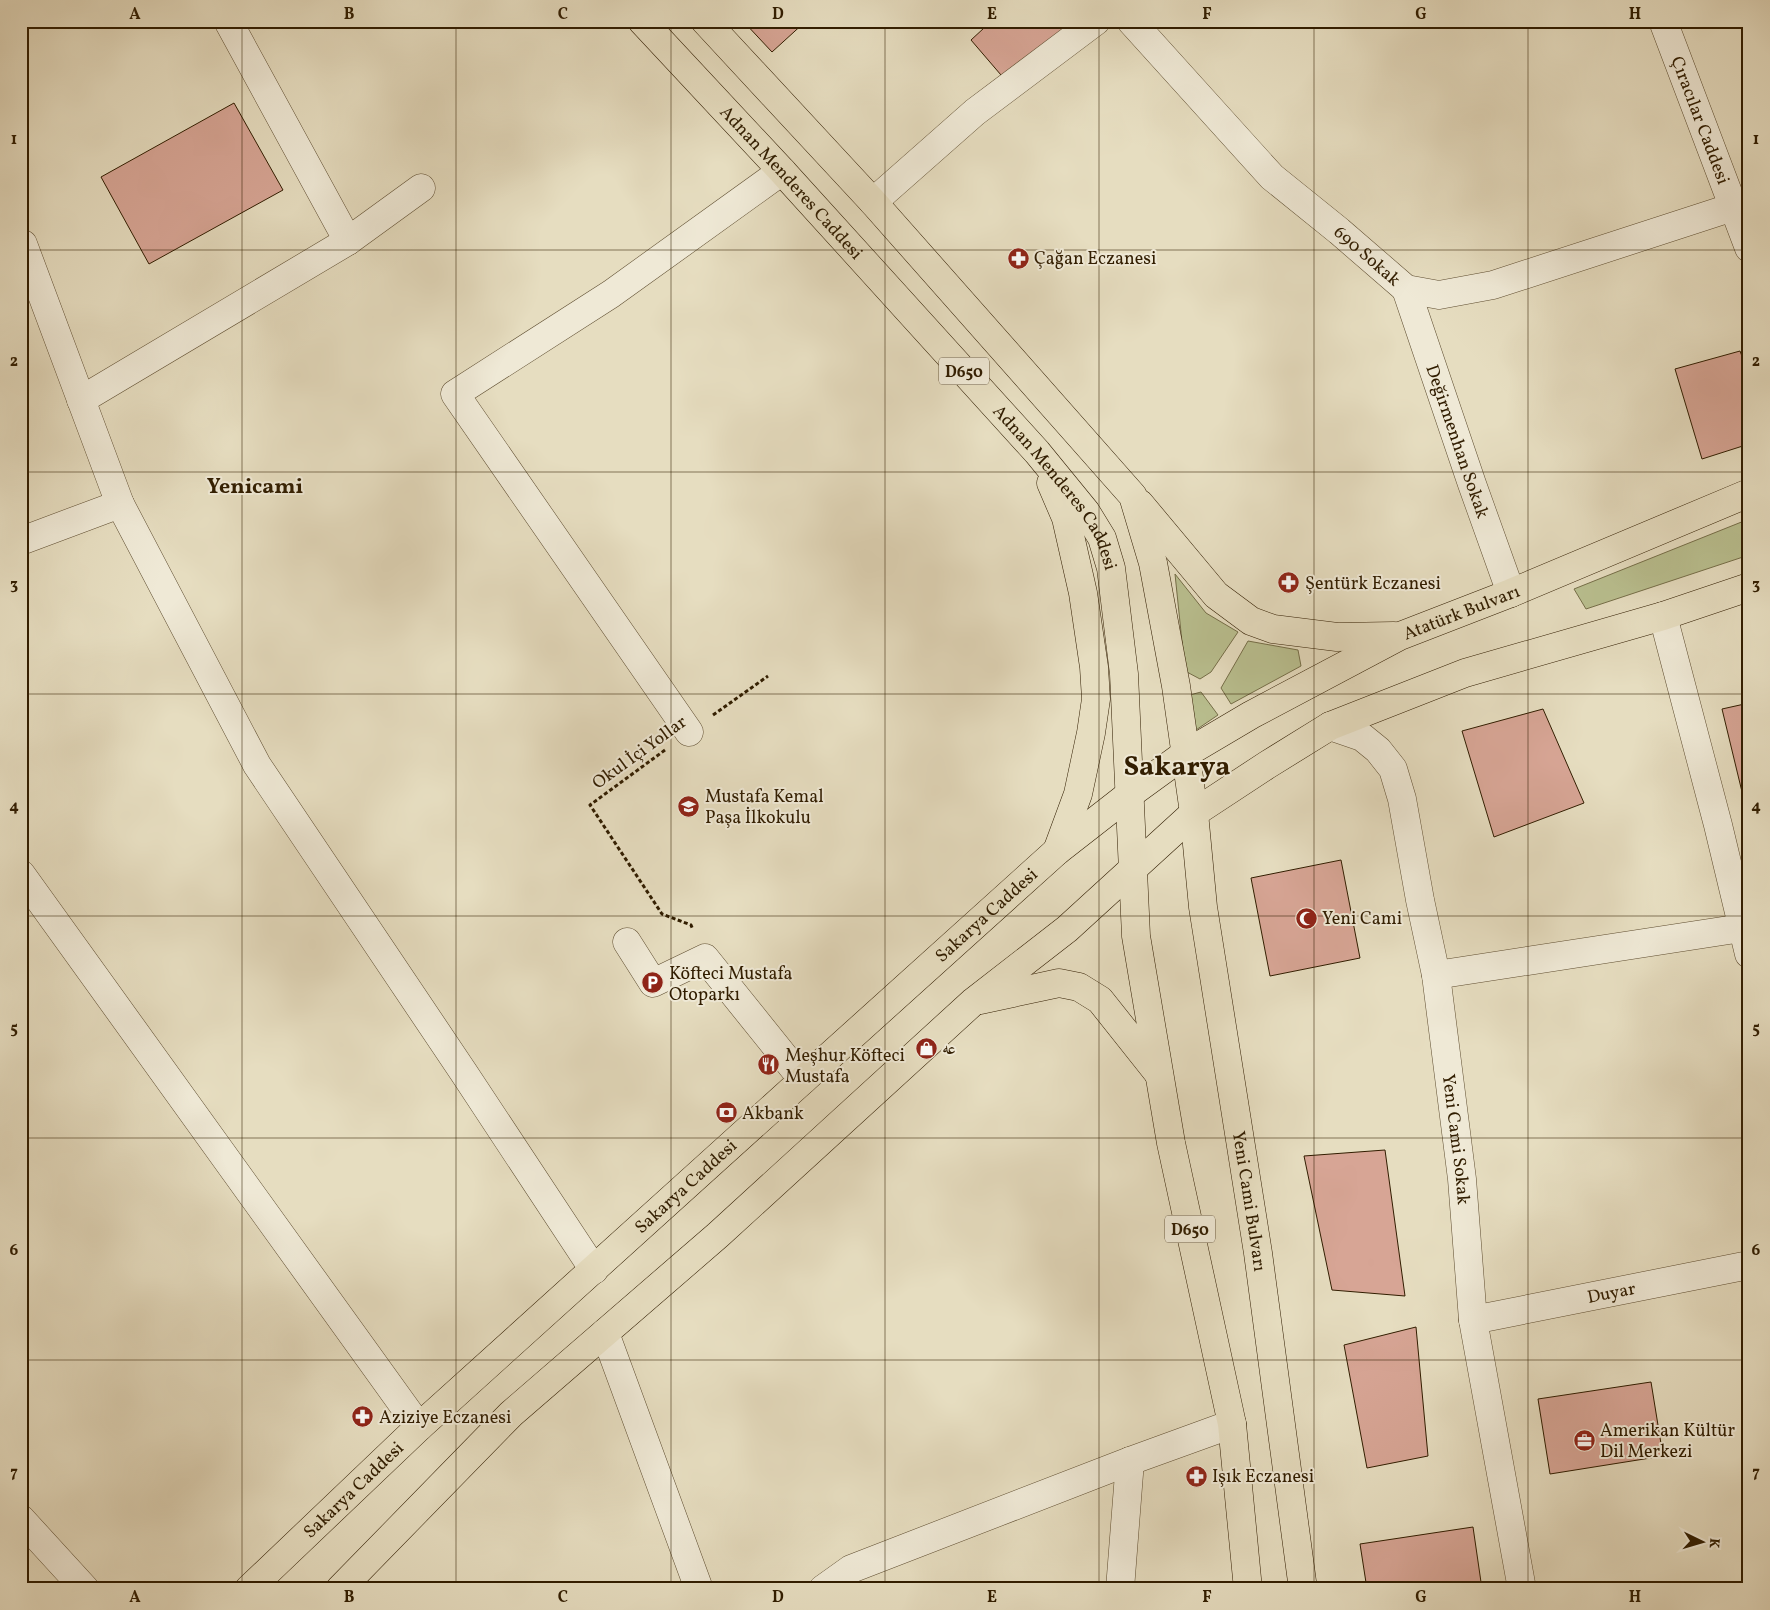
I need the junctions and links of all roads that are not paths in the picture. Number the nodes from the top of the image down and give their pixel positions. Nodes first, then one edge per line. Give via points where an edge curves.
1 (228, 21) edge
2 (642, 21) edge
3 (705, 21) edge
4 (1096, 21) edge
5 (1131, 21) edge
6 (1663, 21) edge
7 (782, 171) junction
8 (420, 188) dead end
9 (873, 202) junction
10 (1733, 207) junction
11 (348, 241) junction
12 (23, 244) dead end
13 (1749, 248) edge
14 (1406, 289) junction
15 (81, 400) junction
16 (1037, 452) junction
17 (1749, 493) edge
18 (1133, 496) junction
19 (120, 504) junction
20 (21, 541) edge
21 (1749, 587) edge
22 (1511, 593) junction
23 (1663, 616) junction
24 (1400, 636) junction
25 (1330, 726) junction
26 (689, 732) road end
27 (1185, 754) junction
28 (1241, 782) junction
29 (1130, 794) junction
30 (1194, 813) junction
31 (1057, 851) junction
32 (1133, 868) junction
33 (21, 874) edge
34 (1200, 884) junction
35 (1742, 928) junction
36 (627, 942) dead end
37 (1749, 954) edge
38 (1436, 975) junction
39 (973, 1002) junction
40 (1158, 1074) junction
41 (803, 1080) junction
42 (1749, 1265) edge
43 (594, 1270) junction
44 (1473, 1320) junction
45 (605, 1333) junction
46 (1232, 1424) junction
47 (419, 1427) junction
48 (1130, 1460) junction
49 (21, 1519) edge
50 (85, 1589) edge
51 (249, 1589) edge
52 (340, 1589) edge
53 (699, 1589) edge
54 (823, 1589) edge
55 (1120, 1589) edge
56 (1248, 1589) edge
57 (1303, 1589) edge
58 (1522, 1589) edge

1 - 11 street
2 - 7 main road, Adnan Menderes Caddesi / D650
3 - 9 main road
4 - 9 street via 975,112
5 - 14 street, 690 Sokak via 1272,177
6 - 10 street, Çıracılar Caddesi
7 - 16 main road, Adnan Menderes Caddesi / D650
7 - 26 street via 610,294 455,394
8 - 11 street
9 - 18 main road
10 - 13 street, Çıracılar Caddesi
10 - 14 street, 690 Sokak via 1492,285 1439,295
11 - 15 street
12 - 15 street
14 - 22 street, Değirmenhan Sokak
15 - 19 street
16 - 29 main road, Adnan Menderes Caddesi / D650 via 1086,512 1102,538 1111,568 1124,674
16 - 31 main road via 1066,518 1084,593 1096,699 1078,794
17 - 22 main road, Atatürk Bulvarı
18 - 24 main road via 1216,595 1251,621 1273,629 1336,637
18 - 27 main road via 1152,563 1176,686
19 - 20 street
19 - 43 street via 257,765
21 - 23 main road
22 - 24 main road, Atatürk Bulvarı
23 - 25 main road via 1465,672
23 - 35 street
24 - 27 main road, Atatürk Bulvarı
25 - 28 main road
25 - 38 street, Yeni Cami Sokak via 1362,737 1393,769
27 - 29 main road, Atatürk Bulvarı
27 - 30 main road, Yeni Cami Bulvarı
28 - 30 main road
28 - 34 main road via 1216,821
29 - 31 main road, Sakarya Caddesi
29 - 32 main road, Adnan Menderes Caddesi
30 - 32 main road
30 - 34 main road, Yeni Cami Bulvarı
31 - 41 main road, Sakarya Caddesi
32 - 39 main road via 1067,929
32 - 40 main road, D650 via 1136,936
33 - 47 street
34 - 57 main road, Yeni Cami Bulvarı via 1258,1253
35 - 37 street
35 - 38 street
36 - 41 street via 653,984 705,958
38 - 44 street, Yeni Cami Sokak via 1462,1179
39 - 40 main road via 1059,983 1079,987 1100,1000
39 - 45 main road
40 - 46 main road, D650
41 - 43 main road, Sakarya Caddesi
42 - 44 street, Duyar
43 - 47 main road, Sakarya Caddesi
44 - 58 street, Yeni Cami Sokak
45 - 52 main road via 511,1414
45 - 53 street
46 - 48 street
46 - 56 main road, D650
47 - 51 main road, Sakarya Caddesi
48 - 54 street via 851,1568
48 - 55 street
49 - 50 street

